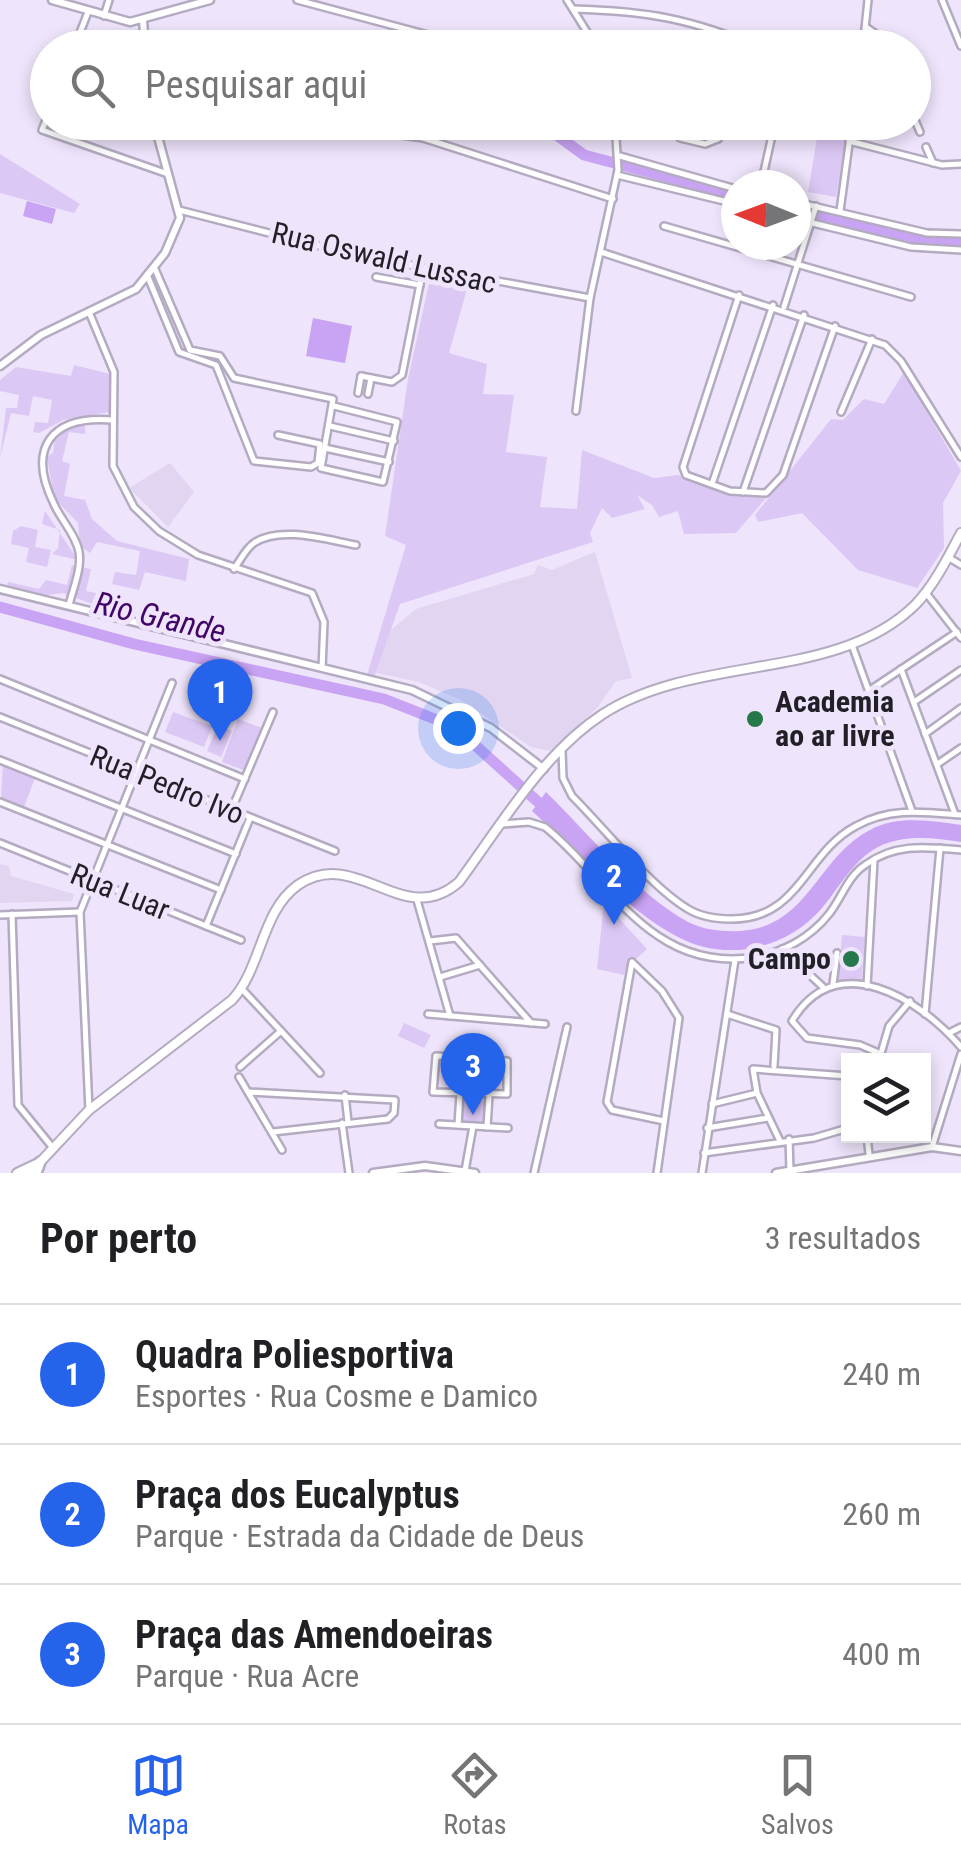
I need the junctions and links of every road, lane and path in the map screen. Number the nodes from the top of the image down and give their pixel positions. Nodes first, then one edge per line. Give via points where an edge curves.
1 (52, 0) edge
2 (109, 0) edge
3 (210, 0) edge
4 (297, 0) edge
5 (568, 0) edge
6 (868, 0) edge
7 (942, 0) edge
8 (574, 9) junction
9 (88, 12) junction
10 (104, 18) junction
11 (142, 20) junction
12 (866, 27) junction
13 (81, 30) edge
14 (143, 30) edge
15 (409, 30) edge
16 (586, 30) edge
17 (718, 30) edge
18 (866, 30) edge
19 (870, 30) edge
20 (961, 46) edge
21 (71, 140) edge
22 (159, 140) edge
23 (429, 140) edge
24 (618, 140) edge
25 (688, 140) edge
26 (715, 140) edge
27 (771, 140) edge
28 (849, 141) joint
29 (926, 147) dead end
30 (620, 158) junction
31 (933, 163) junction
32 (961, 164) edge
33 (764, 170) edge
34 (618, 173) junction
35 (168, 174) junction
36 (721, 185) edge
37 (613, 199) junction
38 (721, 200) edge
39 (179, 210) junction
40 (840, 211) junction
41 (811, 213) edge
42 (814, 215) junction
43 (811, 216) edge
44 (664, 226) dead end
45 (961, 234) edge
46 (961, 250) edge
47 (601, 252) junction
48 (798, 265) junction
49 (422, 268) junction
50 (155, 269) junction
51 (148, 277) junction
52 (376, 277) dead end
53 (420, 285) junction
54 (739, 295) junction
55 (910, 297) dead end
56 (590, 298) junction
57 (773, 305) junction
58 (783, 309) junction
59 (88, 312) junction
60 (804, 316) junction
61 (835, 326) junction
62 (872, 339) junction
63 (0, 366) edge
64 (371, 378) junction
65 (358, 392) dead end
66 (368, 394) dead end
67 (334, 406) junction
68 (576, 411) dead end
69 (841, 412) dead end
70 (113, 420) junction
71 (330, 426) junction
72 (278, 435) dead end
73 (394, 440) junction
74 (326, 448) junction
75 (961, 457) edge
76 (389, 462) junction
77 (712, 484) junction
78 (743, 494) junction
79 (961, 533) edge
80 (356, 546) dead end
81 (948, 556) junction
82 (961, 565) edge
83 (234, 568) junction
84 (0, 589) edge
85 (926, 592) junction
86 (70, 605) junction
87 (959, 635) edge
88 (852, 645) junction
89 (322, 668) junction
90 (901, 669) junction
91 (961, 670) edge
92 (0, 679) edge
93 (172, 684) dead end
94 (870, 690) junction
95 (913, 702) junction
96 (961, 708) edge
97 (273, 712) dead end
98 (0, 717) edge
99 (925, 734) junction
100 (149, 740) junction
101 (961, 748) edge
102 (562, 750) junction
103 (0, 760) edge
104 (938, 764) junction
105 (543, 772) junction
106 (135, 773) junction
107 (245, 778) junction
108 (0, 802) edge
109 (120, 809) junction
110 (232, 810) junction
111 (912, 811) junction
112 (958, 815) edge
113 (250, 818) junction
114 (502, 824) junction
115 (0, 843) edge
116 (106, 844) junction
117 (940, 848) junction
118 (961, 850) edge
119 (335, 851) dead end
120 (236, 854) junction
121 (874, 860) junction
122 (92, 881) junction
123 (221, 890) junction
124 (417, 900) junction
125 (80, 912) junction
126 (0, 914) edge
127 (12, 914) junction
128 (206, 926) junction
129 (241, 940) dead end
130 (430, 941) junction
131 (782, 949) junction
132 (838, 953) dead end
133 (735, 960) junction
134 (480, 966) junction
135 (440, 977) junction
136 (833, 984) junction
137 (823, 987) junction
138 (867, 988) junction
139 (242, 989) junction
140 (910, 1001) junction
141 (428, 1014) dead end
142 (727, 1014) junction
143 (925, 1014) junction
144 (450, 1016) junction
145 (531, 1023) junction
146 (545, 1024) dead end
147 (567, 1027) dead end
148 (961, 1027) edge
149 (282, 1031) junction
150 (949, 1033) junction
151 (961, 1050) edge
152 (873, 1053) edge
153 (881, 1053) edge
154 (240, 1067) dead end
155 (774, 1067) junction
156 (320, 1073) dead end
157 (841, 1075) edge
158 (239, 1077) dead end
159 (248, 1092) junction
160 (757, 1093) junction
161 (460, 1094) junction
162 (346, 1095) junction
163 (489, 1096) junction
164 (711, 1104) junction
165 (89, 1110) junction
166 (768, 1118) junction
167 (664, 1122) junction
168 (345, 1123) junction
169 (439, 1124) dead end
170 (458, 1125) junction
171 (473, 1126) junction
172 (487, 1127) junction
173 (508, 1128) dead end
174 (707, 1128) junction
175 (841, 1130) edge
176 (272, 1132) junction
177 (788, 1139) junction
178 (780, 1142) junction
179 (867, 1143) edge
180 (932, 1147) junction
181 (53, 1148) junction
182 (282, 1150) dead end
183 (961, 1151) edge
184 (704, 1154) junction
185 (869, 1154) junction
186 (40, 1162) junction
187 (790, 1170) junction
188 (465, 1171) edge
189 (17, 1173) edge
190 (33, 1173) edge
191 (349, 1173) edge
192 (374, 1173) edge
193 (475, 1173) edge
194 (534, 1173) edge
195 (656, 1173) edge
196 (702, 1173) edge
197 (776, 1173) edge

1 - 9 street
2 - 10 street
3 - 11 street
4 - 15 street
5 - 8 street
6 - 12 street
7 - 20 street
8 - 16 street
8 - 17 street via 649,12
9 - 10 street
9 - 13 street
10 - 11 street
11 - 14 street
12 - 18 street
12 - 19 street
21 - 35 street
22 - 35 street
23 - 37 street
24 - 30 street
25 - 26 street
27 - 33 street
28 - 31 street
28 - 40 street
29 - 31 street
30 - 34 street
30 - 36 street
31 - 32 street
34 - 37 street
34 - 38 street
35 - 39 street
37 - 47 street
39 - 49 street, Rua Oswald Lussac
39 - 50 street via 172,242
40 - 42 street
40 - 45 street via 927,234
41 - 42 street
42 - 43 street
42 - 46 street via 911,247
42 - 48 street
44 - 48 street
47 - 54 street
47 - 56 street
48 - 55 street
48 - 58 street
49 - 53 street
49 - 56 street, Rua Oswald Lussac
50 - 51 street
50 - 67 street via 190,350 220,356 234,378 330,397
51 - 59 street
51 - 72 street via 179,352 216,365 254,460 316,465 320,444
52 - 53 street
53 - 64 street via 402,375 392,382
54 - 57 street
54 - 77 street via 684,473
56 - 68 street
57 - 58 street
57 - 77 street
58 - 60 street
59 - 63 street via 41,334
59 - 70 street via 114,372
60 - 61 street
60 - 78 street
61 - 62 street
61 - 78 street via 787,469 766,493
62 - 69 street
62 - 75 street via 901,361
64 - 65 street via 361,375
64 - 66 street
67 - 71 street
67 - 73 street via 396,420
70 - 83 street via 116,479 134,507 186,548
70 - 86 street via 72,420 53,432 46,449 46,485 79,550
71 - 73 street
71 - 74 street
73 - 76 street
74 - 76 street
74 - 76 street via 321,467 381,482
77 - 78 street
79 - 81 main road
80 - 83 street via 306,536 272,538 252,544
81 - 82 street
81 - 85 main road
83 - 89 street via 312,594 324,622
84 - 86 street
85 - 87 street
85 - 88 main road via 888,626
86 - 89 street
87 - 90 street
88 - 94 street
88 - 102 main road via 652,691 602,714
89 - 105 street via 440,700 491,728
90 - 94 street
90 - 95 street
91 - 95 street
92 - 100 street
93 - 100 street
94 - 111 street
95 - 99 street
96 - 99 street
97 - 107 street
98 - 106 street, Rua Pedro Ivo
99 - 104 street
100 - 106 street
100 - 107 street
101 - 104 street
102 - 105 main road
102 - 111 street via 572,796 668,894 710,917 737,919 778,908 846,832
103 - 109 street
104 - 112 street
105 - 114 main road
106 - 109 street
106 - 110 street, Rua Pedro Ivo
107 - 110 street
108 - 116 street
109 - 116 street
109 - 120 street
110 - 113 street, Rua Pedro Ivo
111 - 112 street
113 - 119 street, Rua Pedro Ivo
113 - 120 street
114 - 124 main road via 460,882
114 - 133 street via 545,826 654,933 700,956
115 - 122 street, Rua Luar
116 - 122 street
116 - 123 street
117 - 118 street
117 - 121 street via 909,847
117 - 143 street
120 - 123 street
121 - 131 street via 854,875 823,921
121 - 138 street
122 - 125 street
122 - 128 street, Rua Luar
123 - 128 street
124 - 130 street
124 - 139 main road via 345,875 309,879 280,905
125 - 127 street
125 - 165 street
126 - 127 street
127 - 181 street via 18,1105
128 - 129 street, Rua Luar
130 - 134 street via 456,938
130 - 135 street
131 - 133 street
131 - 137 street
132 - 136 street
133 - 142 street
134 - 135 street
134 - 145 street
135 - 144 street
136 - 137 street
136 - 138 street
137 - 152 street via 792,1021 807,1038
138 - 140 street
139 - 149 street
139 - 165 main road
140 - 143 street
140 - 153 street via 889,1026
141 - 144 street
142 - 155 street via 776,1030
142 - 164 street
143 - 150 street
144 - 145 street
145 - 146 street
147 - 194 street
148 - 150 street
149 - 154 street
149 - 156 street
150 - 151 street
151 - 180 street
155 - 157 street
155 - 160 street via 752,1071
158 - 159 street
159 - 162 street
159 - 176 street
160 - 164 street
160 - 166 street
161 - 163 street
161 - 163 street via 432,1091 436,1056 508,1062 507,1094
161 - 170 street
162 - 168 street
162 - 168 street via 394,1100 394,1113
163 - 172 street
164 - 174 street
165 - 181 main road
166 - 174 street
166 - 178 street
167 - 167 street via 680,1018 635,962 628,966 608,1102 612,1110
167 - 195 street
168 - 176 street
168 - 191 street
169 - 170 street
170 - 171 street
171 - 172 street
171 - 188 street
172 - 173 street
174 - 184 street
175 - 177 street
176 - 182 street
177 - 178 street
177 - 187 street
178 - 184 street
179 - 185 street
180 - 183 street
180 - 185 street
181 - 186 main road
184 - 196 street
185 - 187 street
186 - 189 main road
186 - 190 main road
187 - 197 street
188 - 192 street via 425,1166
188 - 193 street

